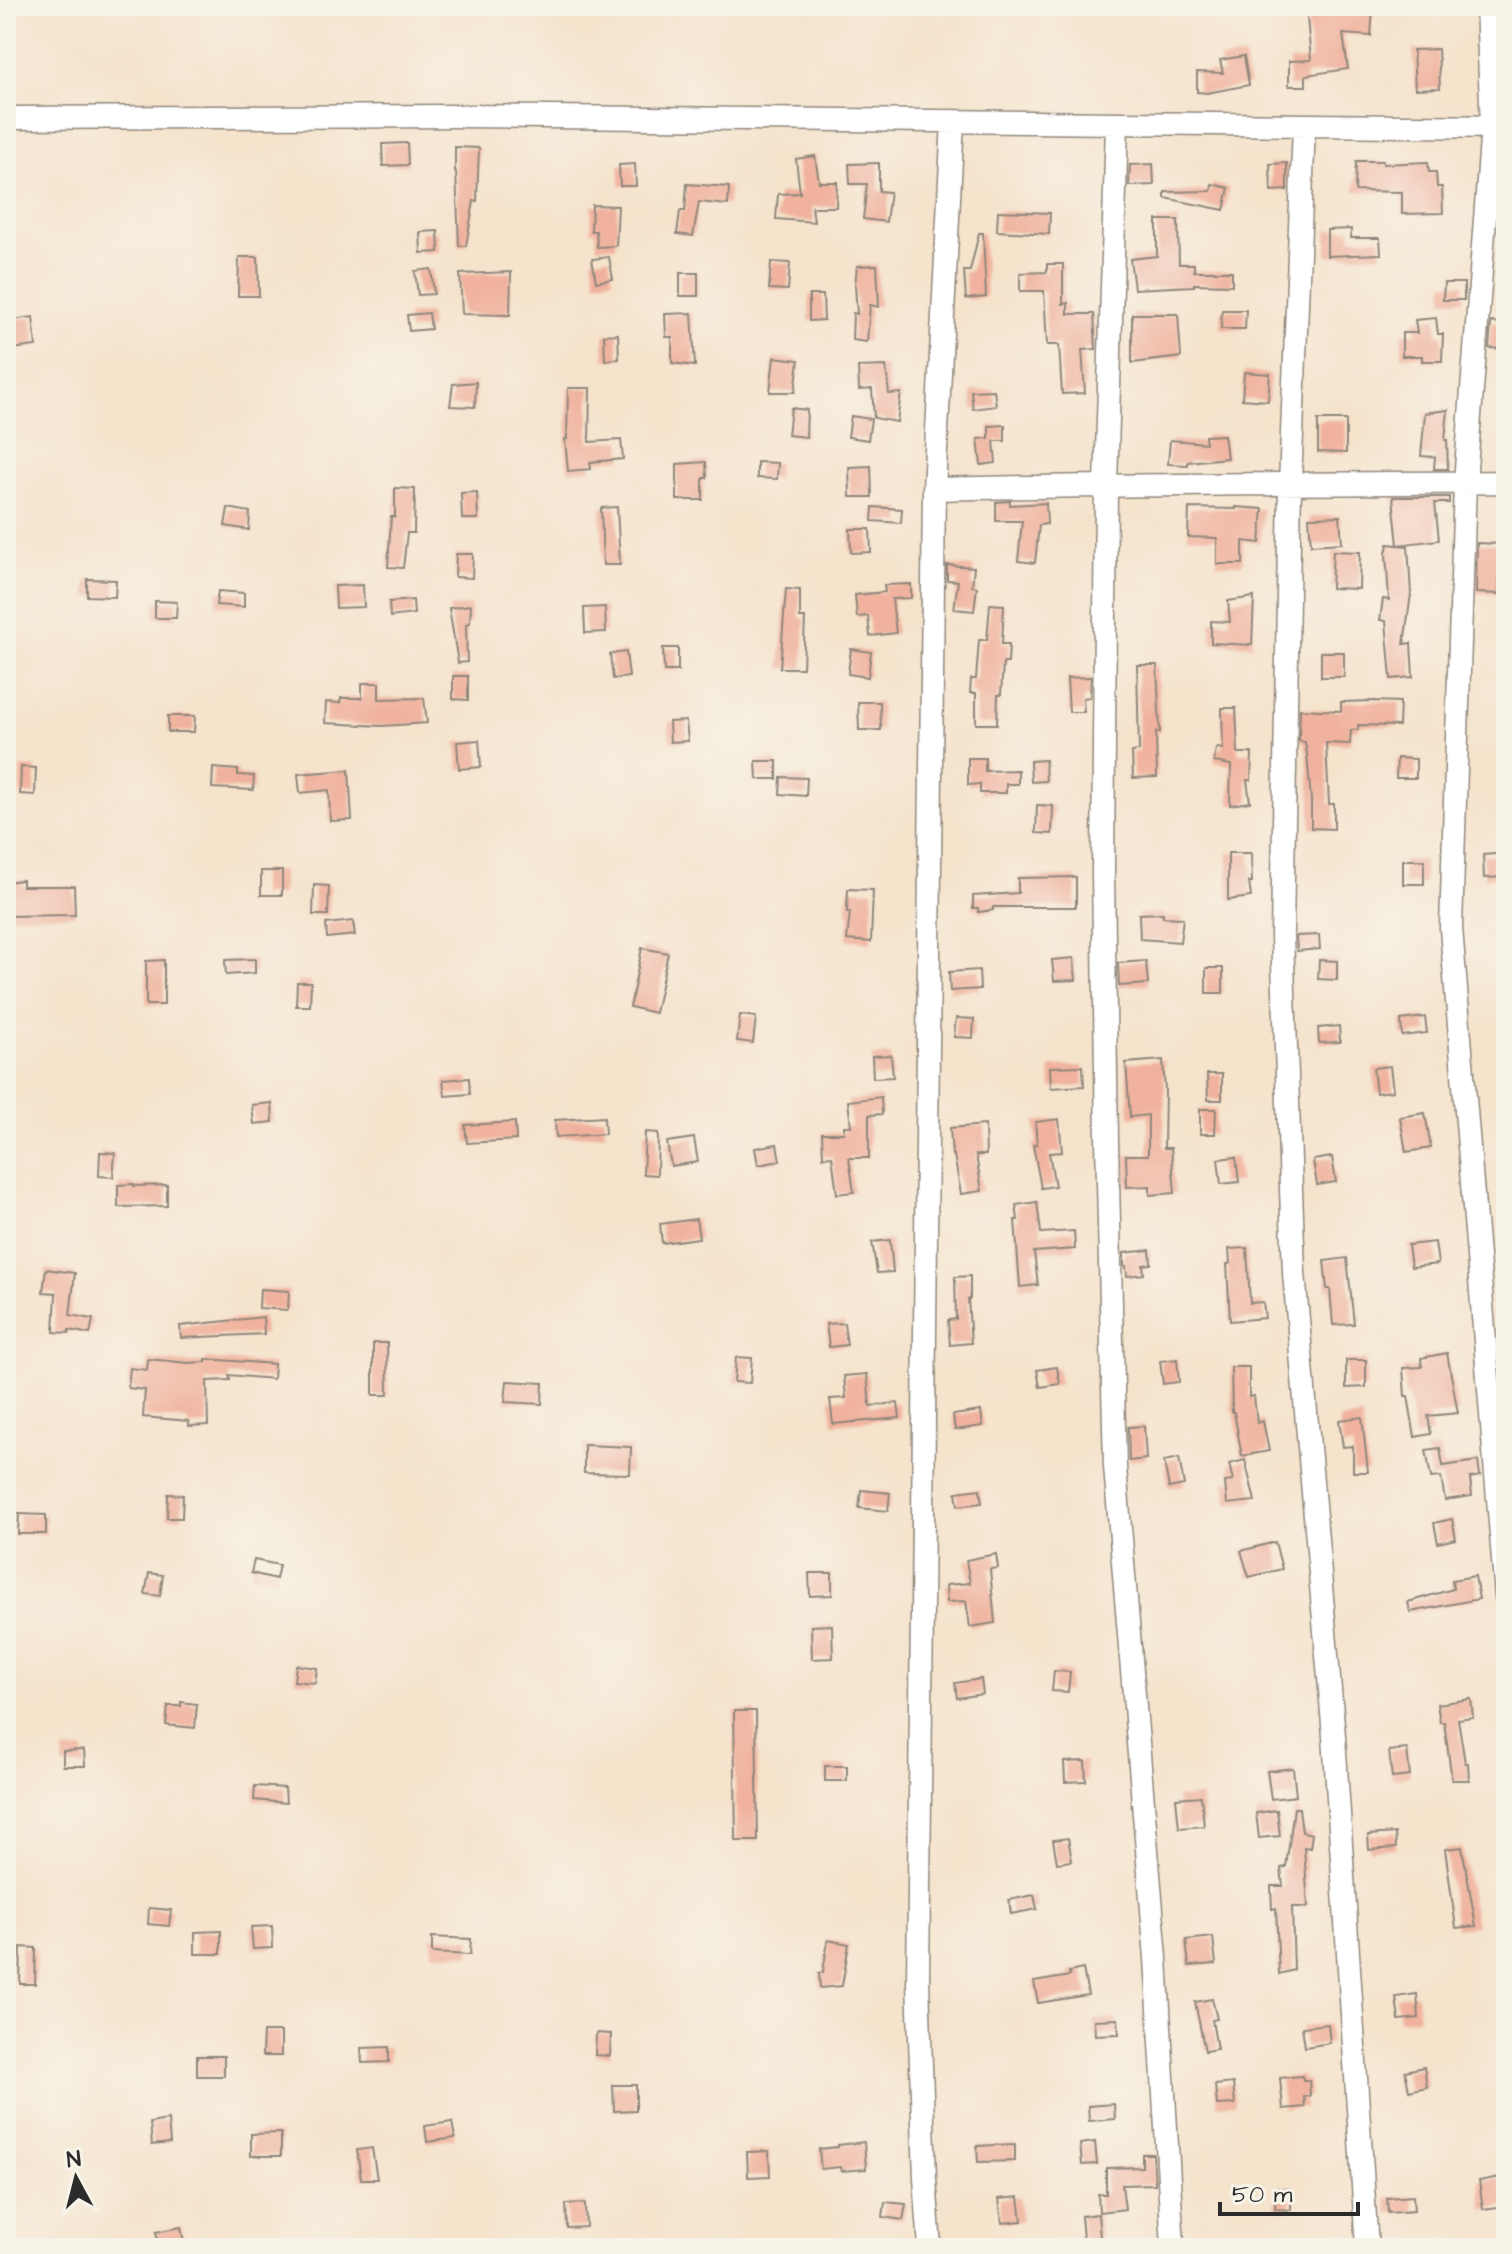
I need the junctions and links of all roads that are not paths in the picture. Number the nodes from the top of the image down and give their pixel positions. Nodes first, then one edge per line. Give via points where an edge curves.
1 (1487, 6) edge
2 (6, 118) edge
3 (953, 121) junction
4 (1117, 123) junction
5 (1304, 125) junction
6 (1499, 127) edge
7 (1465, 482) junction
8 (1506, 482) edge
9 (1106, 485) junction
10 (1290, 485) junction
11 (934, 489) junction
12 (1506, 1596) edge
13 (930, 2248) edge
14 (1173, 2248) edge
15 (1367, 2248) edge

1 - 6 street
2 - 3 street
3 - 4 street
3 - 11 street
4 - 5 street
4 - 9 street
5 - 6 street
5 - 10 street
6 - 7 street
7 - 8 street
7 - 10 street
7 - 12 street via 1451,928
9 - 10 street
9 - 11 street
9 - 14 street via 1103,873 1115,1467 1156,1958
10 - 15 street via 1282,935 1294,1273 1334,1736
11 - 13 street via 918,1967

